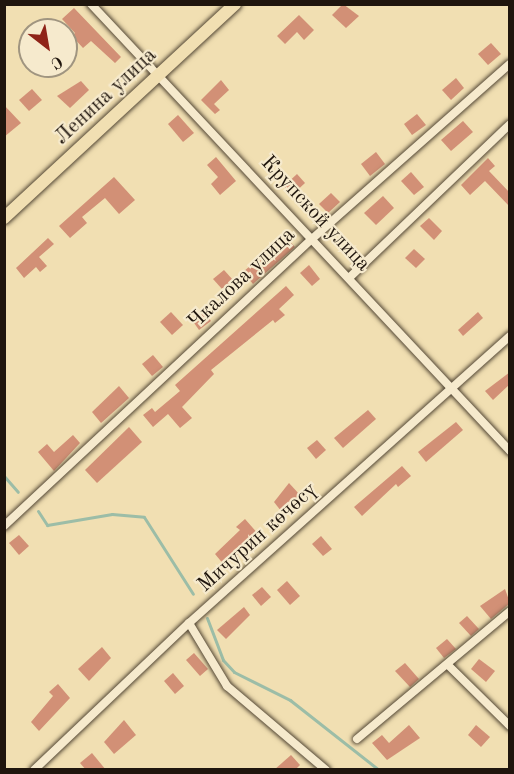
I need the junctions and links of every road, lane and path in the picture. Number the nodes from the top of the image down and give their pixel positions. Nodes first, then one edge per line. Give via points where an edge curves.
1 (91, 4) edge
2 (235, 4) edge
3 (510, 64) edge
4 (159, 75) junction
5 (510, 124) edge
6 (4, 218) edge
7 (313, 238) junction
8 (350, 277) junction
9 (510, 336) edge
10 (454, 388) junction
11 (510, 451) edge
12 (4, 526) edge
13 (510, 612) edge
14 (189, 623) junction
15 (449, 666) junction
16 (510, 726) edge
17 (357, 739) dead end
18 (321, 768) edge
19 (34, 770) edge

1 - 4 street, Крупской улица
2 - 4 main road, Ленина улица
3 - 7 street, Чкалова улица
4 - 6 main road, Ленина улица
4 - 7 street, Крупской улица
5 - 8 street
7 - 8 street, Крупской улица
7 - 12 street, Чкалова улица
8 - 10 street, Крупской улица
9 - 10 street, Мичурин көчөсү
10 - 11 street, Крупской улица
10 - 14 street, Мичурин көчөсү
13 - 15 street
14 - 18 street via 227,686
14 - 19 street, Мичурин көчөсү
15 - 16 street
15 - 17 street

